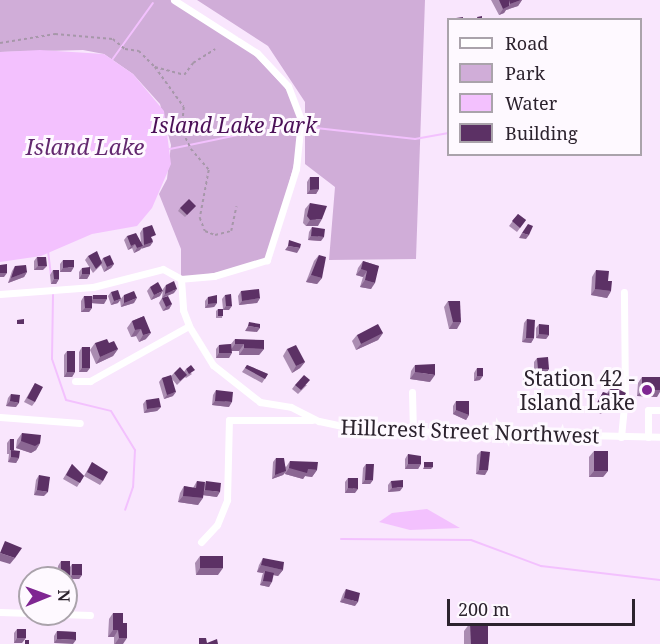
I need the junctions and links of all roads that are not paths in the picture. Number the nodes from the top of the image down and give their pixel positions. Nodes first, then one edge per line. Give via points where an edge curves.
1 (174, 0) edge
2 (181, 279) junction
3 (624, 292) dead end
4 (0, 294) edge
5 (189, 326) junction
6 (75, 381) dead end
7 (412, 392) dead end
8 (660, 410) edge
9 (0, 417) edge
10 (319, 422) junction
11 (80, 423) dead end
12 (413, 432) junction
13 (621, 436) junction
14 (648, 437) junction
15 (660, 437) edge
16 (201, 542) dead end
17 (0, 612) edge
18 (18, 613) edge
19 (78, 615) edge
20 (90, 615) dead end

1 - 2 street via 257,52 288,86 301,120 296,169 267,260 225,274
2 - 4 street via 163,268 93,287
2 - 5 street, Hillcrest Street Northwest via 183,310
3 - 13 street via 625,396
5 - 6 street via 90,381
5 - 10 street, Hillcrest Street Northwest via 213,365 260,402 291,407
7 - 12 street
8 - 14 street via 648,410
9 - 11 street
10 - 12 street, Hillcrest Street Northwest via 361,430
10 - 16 street via 302,418 229,420 226,500 217,525
12 - 13 street, Hillcrest Street Northwest
13 - 14 street, Hillcrest Street Northwest
14 - 15 street, Hillcrest Street Northwest
17 - 18 street
19 - 20 street

